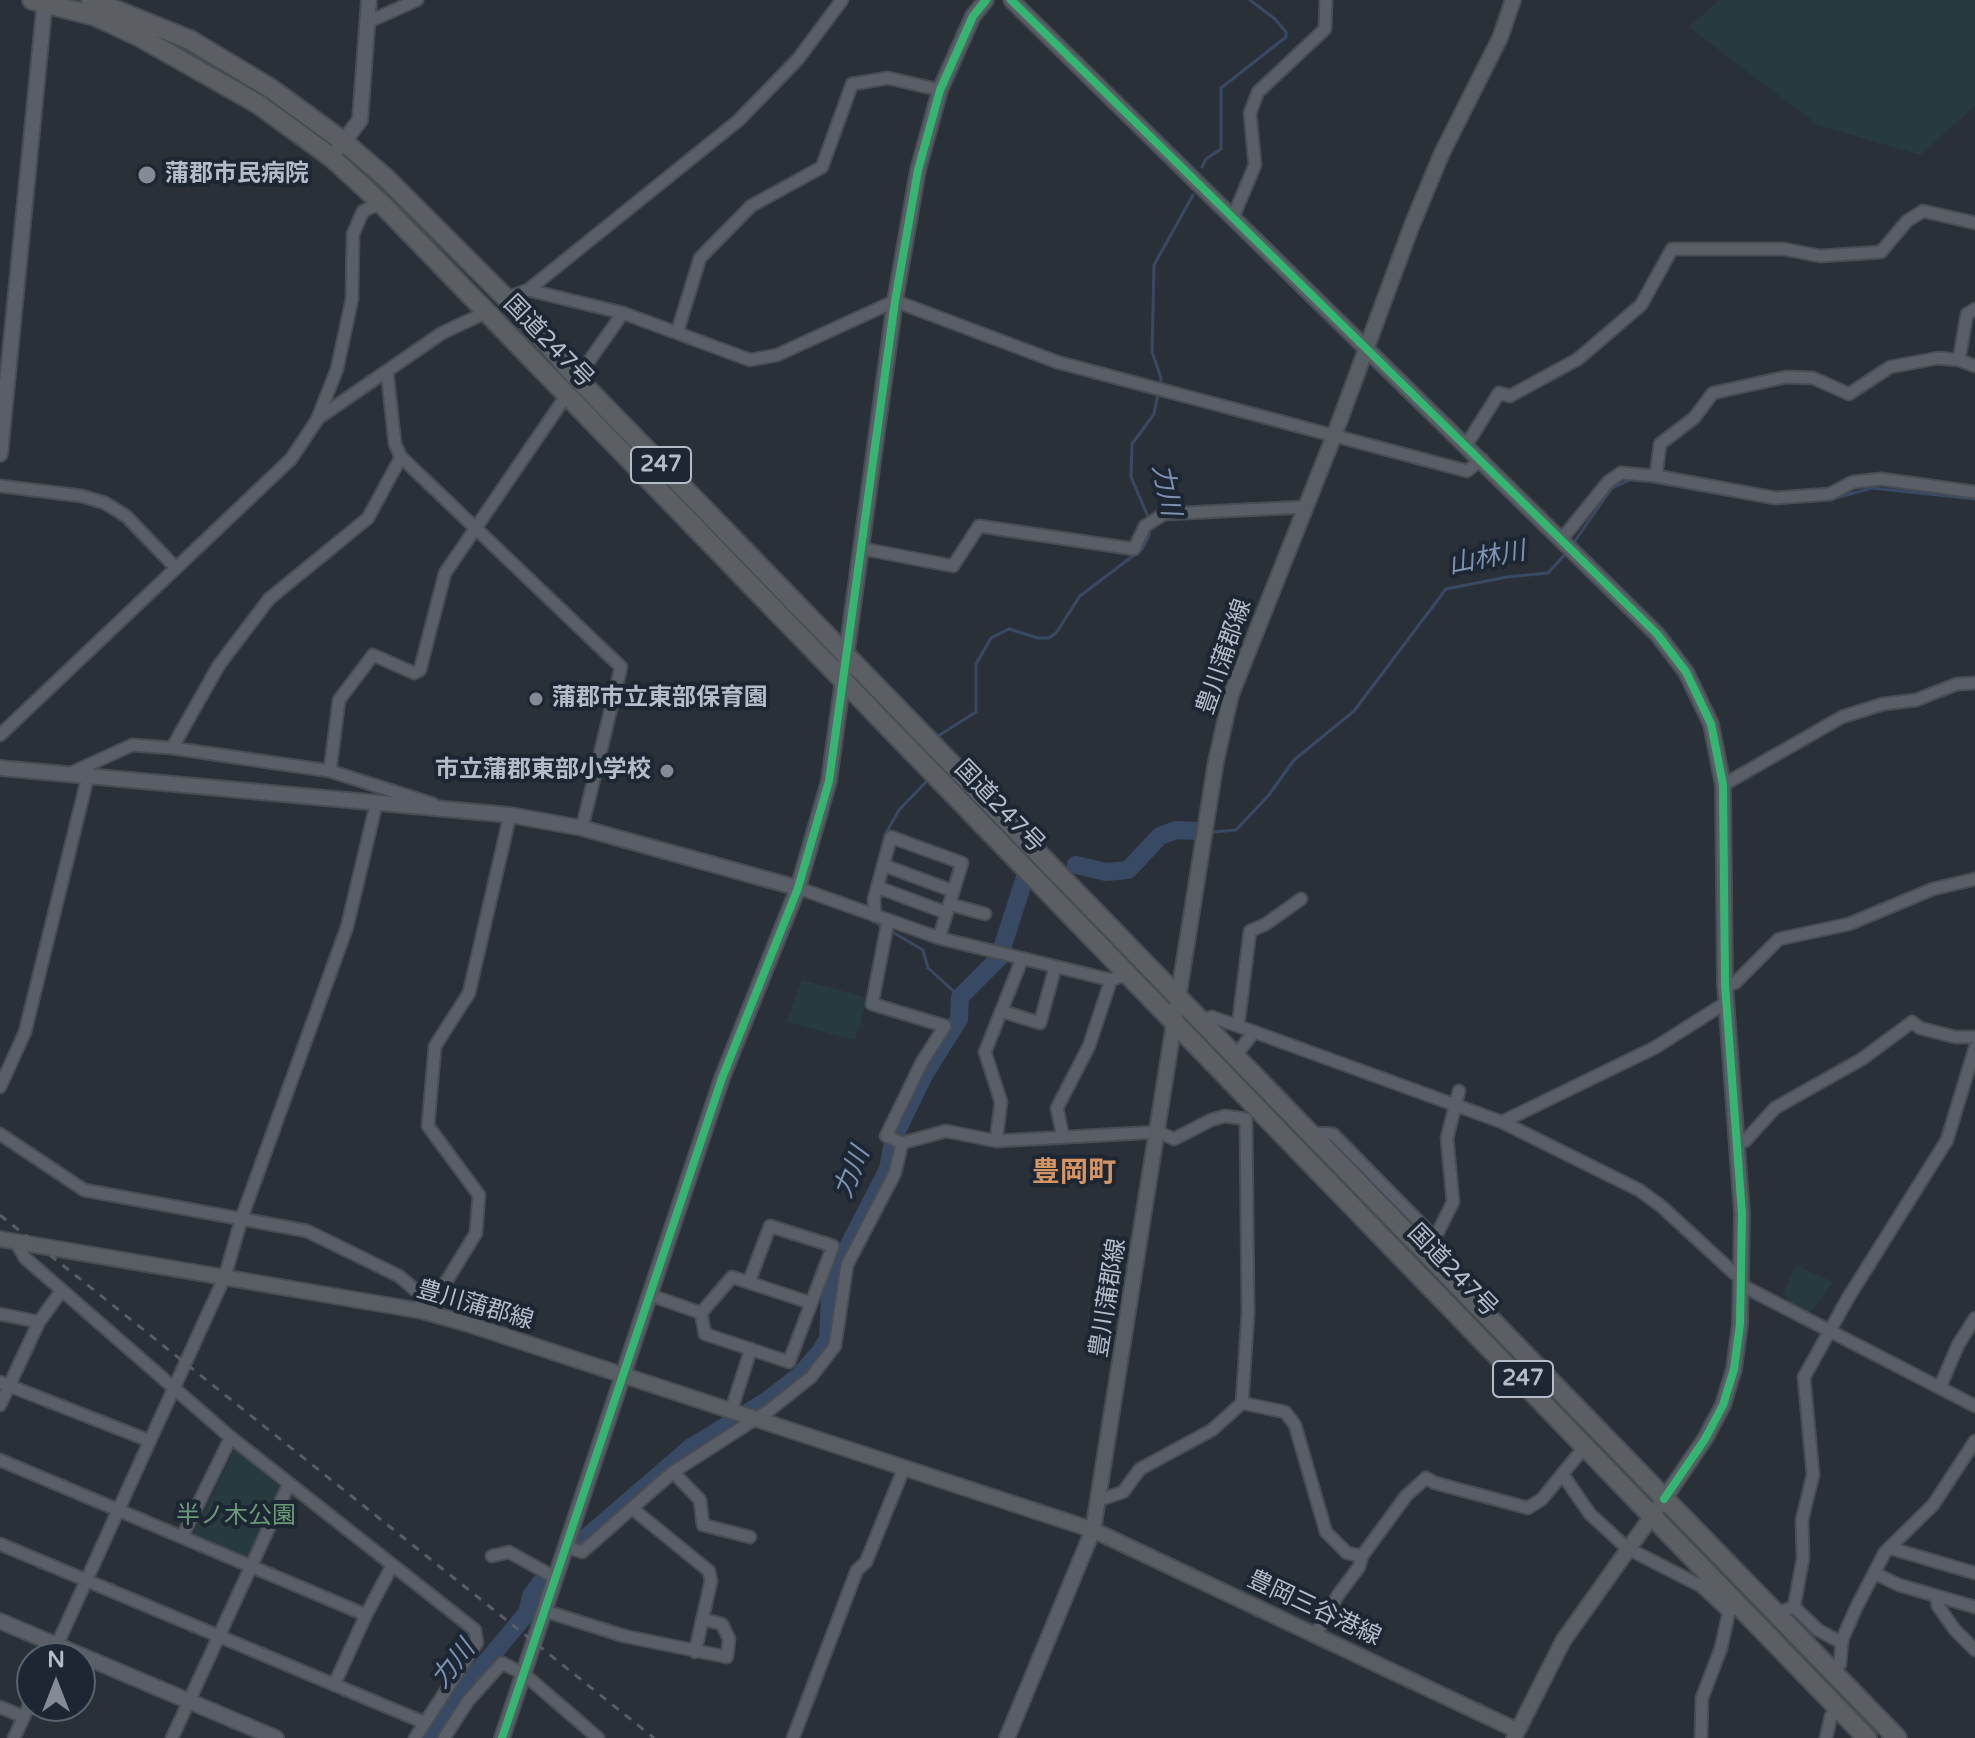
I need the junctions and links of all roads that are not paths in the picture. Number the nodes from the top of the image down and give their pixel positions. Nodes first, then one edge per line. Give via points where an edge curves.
1 (91, 0) edge
2 (369, 0) edge
3 (417, 0) edge
4 (842, 0) edge
5 (986, 0) edge
6 (1011, 0) edge
7 (1326, 0) edge
8 (1513, 0) edge
9 (41, 1) edge
10 (368, 22) junction
11 (940, 90) junction
12 (344, 142) junction
13 (331, 157) junction
14 (381, 203) junction
15 (1234, 215) junction
16 (1975, 223) edge
17 (528, 290) junction
18 (506, 298) junction
19 (895, 301) junction
20 (1975, 309) edge
21 (487, 312) junction
22 (623, 313) junction
23 (677, 333) junction
24 (1366, 347) junction
25 (1959, 360) junction
26 (1975, 366) edge
27 (387, 371) junction
28 (577, 378) junction
29 (566, 396) junction
30 (317, 420) junction
31 (1334, 436) junction
32 (1467, 444) junction
33 (0, 454) edge
34 (401, 457) junction
35 (1482, 459) junction
36 (1656, 476) junction
37 (0, 486) edge
38 (1975, 492) edge
39 (1305, 507) junction
40 (474, 528) junction
41 (1568, 545) junction
42 (864, 549) junction
43 (176, 568) junction
44 (848, 657) junction
45 (842, 679) junction
46 (1975, 683) edge
47 (0, 735) edge
48 (172, 748) junction
49 (0, 768) edge
50 (330, 771) junction
51 (71, 774) junction
52 (88, 776) junction
53 (1723, 785) junction
54 (376, 805) junction
55 (441, 806) junction
56 (510, 815) junction
57 (582, 828) junction
58 (883, 865) junction
59 (1975, 879) edge
60 (877, 887) junction
61 (798, 888) junction
62 (1301, 899) dead end
63 (950, 903) junction
64 (869, 914) junction
65 (985, 914) dead end
66 (887, 927) junction
67 (939, 938) junction
68 (1022, 959) junction
69 (1055, 968) junction
70 (1119, 977) junction
71 (1725, 985) junction
72 (1179, 1000) junction
73 (1727, 1002) junction
74 (1001, 1011) junction
75 (1199, 1020) junction
76 (1176, 1023) junction
77 (1238, 1026) junction
78 (1254, 1032) junction
79 (1975, 1037) edge
80 (1975, 1048) edge
81 (1235, 1056) junction
82 (0, 1087) edge
83 (1459, 1091) dead end
84 (1456, 1106) junction
85 (1502, 1122) junction
86 (1158, 1132) junction
87 (1308, 1133) junction
88 (0, 1134) edge
89 (1063, 1137) junction
90 (897, 1141) junction
91 (996, 1141) junction
92 (1737, 1143) junction
93 (242, 1217) junction
94 (0, 1239) edge
95 (16, 1242) junction
96 (225, 1276) junction
97 (1741, 1280) junction
98 (749, 1282) junction
99 (62, 1290) junction
100 (650, 1295) junction
101 (811, 1303) junction
102 (427, 1313) junction
103 (701, 1313) junction
104 (0, 1314) edge
105 (1975, 1318) edge
106 (39, 1322) junction
107 (1830, 1330) junction
108 (751, 1349) junction
109 (624, 1375) junction
110 (5, 1383) edge
111 (1940, 1387) junction
112 (175, 1388) junction
113 (1242, 1403) junction
114 (0, 1405) edge
115 (1975, 1406) edge
116 (745, 1415) junction
117 (231, 1437) junction
118 (150, 1441) junction
119 (1975, 1441) edge
120 (1586, 1445) junction
121 (0, 1460) edge
122 (904, 1468) junction
123 (673, 1472) junction
124 (1563, 1475) junction
125 (289, 1484) junction
126 (1664, 1499) junction
127 (1099, 1500) junction
128 (118, 1510) junction
129 (634, 1510) junction
130 (1651, 1515) junction
131 (1093, 1530) junction
132 (182, 1537) junction
133 (750, 1537) dead end
134 (0, 1544) edge
135 (567, 1547) junction
136 (1627, 1548) junction
137 (1890, 1548) junction
138 (492, 1556) dead end
139 (1362, 1556) junction
140 (252, 1566) junction
141 (392, 1566) junction
142 (1874, 1573) junction
143 (1975, 1573) edge
144 (556, 1578) junction
145 (88, 1581) junction
146 (1936, 1596) junction
147 (1731, 1605) junction
148 (1794, 1607) junction
149 (1975, 1607) edge
150 (545, 1611) junction
151 (1773, 1614) junction
152 (366, 1615) junction
153 (702, 1619) junction
154 (0, 1621) edge
155 (1316, 1634) junction
156 (220, 1637) junction
157 (37, 1642) edge
158 (59, 1642) edge
159 (1842, 1643) junction
160 (1975, 1650) edge
161 (695, 1652) junction
162 (96, 1667) edge
163 (524, 1674) junction
164 (1833, 1674) junction
165 (334, 1685) junction
166 (189, 1701) junction
167 (1840, 1710) junction
168 (423, 1722) junction
169 (1515, 1734) edge
170 (172, 1738) edge
171 (276, 1738) edge
172 (415, 1738) edge
173 (444, 1738) edge
174 (502, 1738) edge
175 (598, 1738) edge
176 (793, 1738) edge
177 (1007, 1738) edge
178 (1701, 1738) edge
179 (1826, 1738) edge
180 (1867, 1738) edge
181 (1897, 1738) edge

1 - 12 highway, 国道247号 / 247 via 190,40 270,88
2 - 10 street
3 - 10 street
4 - 17 street via 798,59 739,120
5 - 11 street via 973,16
6 - 15 street
7 - 15 street via 1325,29 1258,92 1250,113 1255,165
8 - 24 main road, 豊川蒲郡線 via 1500,38 1442,153
9 - 13 highway, 国道247号 / 247 via 95,16 138,36 258,104
9 - 33 street
10 - 12 street via 360,120
11 - 19 street via 918,170
11 - 23 street via 888,78 852,84 822,167 751,206 700,258
12 - 13 street
12 - 18 highway, 国道247号 / 247
13 - 14 highway, 国道247号 / 247
14 - 21 highway, 国道247号 / 247
14 - 30 street via 363,211 353,234 352,299 337,369
15 - 24 street
16 - 32 street via 1923,211 1907,221 1881,252 1820,256 1784,249 1672,249 1641,305 1578,359 1510,396 1499,393
17 - 18 street
17 - 22 street
18 - 28 highway, 国道247号 / 247
19 - 23 street via 777,355 750,360
19 - 31 street via 1057,362
19 - 42 street
20 - 25 street via 1967,314
21 - 27 street via 442,333
21 - 29 highway, 国道247号 / 247
22 - 23 street
22 - 28 street
24 - 31 main road, 豊川蒲郡線
24 - 32 street
25 - 26 street
25 - 36 street via 1938,358 1890,367 1849,394 1813,378 1786,377 1713,393 1694,418 1660,444
27 - 30 street
27 - 34 street
28 - 44 highway, 国道247号 / 247
29 - 40 street
29 - 45 highway, 国道247号 / 247
30 - 43 street via 291,459
31 - 35 street via 1467,471
31 - 39 main road, 豊川蒲郡線
32 - 35 street
34 - 40 street
34 - 48 street via 368,518 269,599 219,665
35 - 41 street
36 - 38 street via 1775,498 1830,494 1853,482 1881,479
36 - 41 street via 1621,473 1608,482
37 - 43 street via 105,503 126,516
39 - 42 street via 1164,514 1150,523 1134,549 979,526 953,566
39 - 72 main road, 豊川蒲郡線 via 1231,695
40 - 50 street via 445,573 420,670 414,673 373,655 339,700
40 - 57 street via 621,667
41 - 53 street via 1657,634 1686,672 1711,724
42 - 44 street
43 - 47 street
44 - 45 street
44 - 72 highway, 国道247号 / 247
45 - 61 street via 829,781
45 - 70 highway, 国道247号 / 247
46 - 53 street via 1842,717
48 - 50 street
48 - 51 street via 132,745
49 - 51 street
50 - 55 street
51 - 52 street
52 - 54 street
52 - 82 street via 25,1032
53 - 71 street
54 - 55 street
54 - 93 street via 347,927
55 - 56 street
56 - 57 street
56 - 102 street via 469,993 435,1046 428,1126 479,1195 476,1233
57 - 61 street
58 - 60 street
58 - 63 street
58 - 63 street via 891,837 962,863
59 - 71 street via 1933,889 1849,924 1779,939 1735,983
60 - 63 street
60 - 64 street
61 - 64 street
61 - 100 street via 722,1078
62 - 77 street via 1250,931
63 - 65 street
63 - 67 street
64 - 66 street
66 - 67 street
66 - 90 street via 872,1004 945,1026 886,1136
67 - 68 street
68 - 69 street
68 - 74 street
69 - 70 street
69 - 74 street via 1040,1023
70 - 76 highway, 国道247号 / 247
70 - 89 street via 1057,1108
71 - 73 street
72 - 75 highway, 国道247号 / 247
72 - 76 main road, 豊川蒲郡線
73 - 85 street via 1656,1047
73 - 92 street
74 - 91 street via 985,1052 1001,1102
75 - 77 street via 1212,1017
75 - 81 highway, 国道247号 / 247
76 - 86 main road, 豊川蒲郡線
76 - 120 highway, 国道247号 / 247
77 - 78 street
78 - 81 street
78 - 84 street
79 - 92 street via 1955,1037 1912,1022 1862,1059 1775,1108
80 - 107 street via 1947,1140
81 - 87 highway, 国道247号 / 247
83 - 84 street
84 - 85 street
84 - 87 street via 1447,1138 1453,1202 1435,1238 1333,1134
85 - 97 street via 1639,1190
86 - 89 street
86 - 113 street via 1174,1139 1225,1116 1246,1119 1248,1313
86 - 127 main road, 豊川蒲郡線
87 - 126 highway, 国道247号 / 247
88 - 93 street via 84,1190
89 - 91 street
90 - 91 street via 946,1131
90 - 116 street via 895,1173 847,1265 835,1346 811,1377
92 - 97 street
93 - 96 street
93 - 102 street via 307,1231 379,1264 420,1294
94 - 95 main road, 豊川蒲郡線
95 - 96 main road, 豊川蒲郡線
95 - 99 street via 25,1258
96 - 102 main road, 豊川蒲郡線
96 - 112 street
97 - 107 street
97 - 126 street via 1734,1369 1723,1405
98 - 101 street
98 - 101 street via 770,1226 833,1246
98 - 103 street via 732,1277
99 - 106 street
99 - 112 street
100 - 103 street
100 - 109 street
101 - 108 street via 789,1362
102 - 109 main road, 豊川蒲郡線
103 - 108 street via 705,1334
104 - 106 street
105 - 111 street
106 - 110 street
107 - 111 street
107 - 148 street via 1804,1377 1813,1475 1802,1520 1803,1558
108 - 116 street
109 - 116 main road, 豊川蒲郡線
109 - 135 street
110 - 114 street
110 - 118 street
111 - 115 street
112 - 117 street
112 - 118 street
113 - 127 street via 1212,1430 1140,1469 1123,1492
113 - 139 street via 1285,1412 1295,1425 1326,1532 1347,1553
116 - 122 main road, 豊川蒲郡線
116 - 123 street
117 - 125 street
117 - 132 street
118 - 128 street
119 - 137 street via 1933,1505
120 - 124 street
120 - 130 highway, 国道247号 / 247
121 - 128 street
122 - 131 main road, 豊川蒲郡線
122 - 176 street via 866,1562 857,1570
123 - 129 street
123 - 133 street via 700,1500 703,1525
124 - 136 street via 1590,1514
124 - 139 street via 1528,1508 1426,1478 1406,1496
125 - 140 street
125 - 141 street
126 - 130 main road, 豊岡三谷港線
126 - 151 highway, 国道247号 / 247
127 - 131 main road, 豊川蒲郡線
128 - 132 street
128 - 145 street
129 - 135 street via 582,1552
129 - 153 street via 709,1571
130 - 136 main road, 豊岡三谷港線
130 - 147 highway, 国道247号 / 247
131 - 155 main road, 豊岡三谷港線
131 - 177 street
132 - 140 street
134 - 145 street
135 - 144 street
136 - 147 street
136 - 169 main road, 豊岡三谷港線 via 1563,1641
137 - 142 street
137 - 143 street
138 - 144 street via 509,1552
139 - 155 street
140 - 152 street
140 - 156 street
141 - 152 street
141 - 168 street via 477,1634 475,1647
142 - 146 street
142 - 159 street
144 - 150 street
145 - 156 street
145 - 158 street
146 - 149 street
146 - 160 street via 1955,1630
147 - 167 highway, 国道247号 / 247
147 - 178 street via 1702,1698
148 - 151 street
148 - 159 street
150 - 161 street
150 - 163 street
151 - 164 highway, 国道247号 / 247
152 - 165 street
153 - 161 street
153 - 161 street via 722,1624 729,1639 727,1657
154 - 157 street
155 - 169 main road, 豊岡三谷港線
156 - 165 street
156 - 166 street
159 - 164 street
162 - 166 street
163 - 173 street via 502,1663
163 - 174 street
163 - 175 street
164 - 181 highway, 国道247号 / 247
165 - 168 street
166 - 170 street
166 - 171 street
167 - 179 street via 1831,1716
167 - 180 highway, 国道247号 / 247
168 - 172 street

